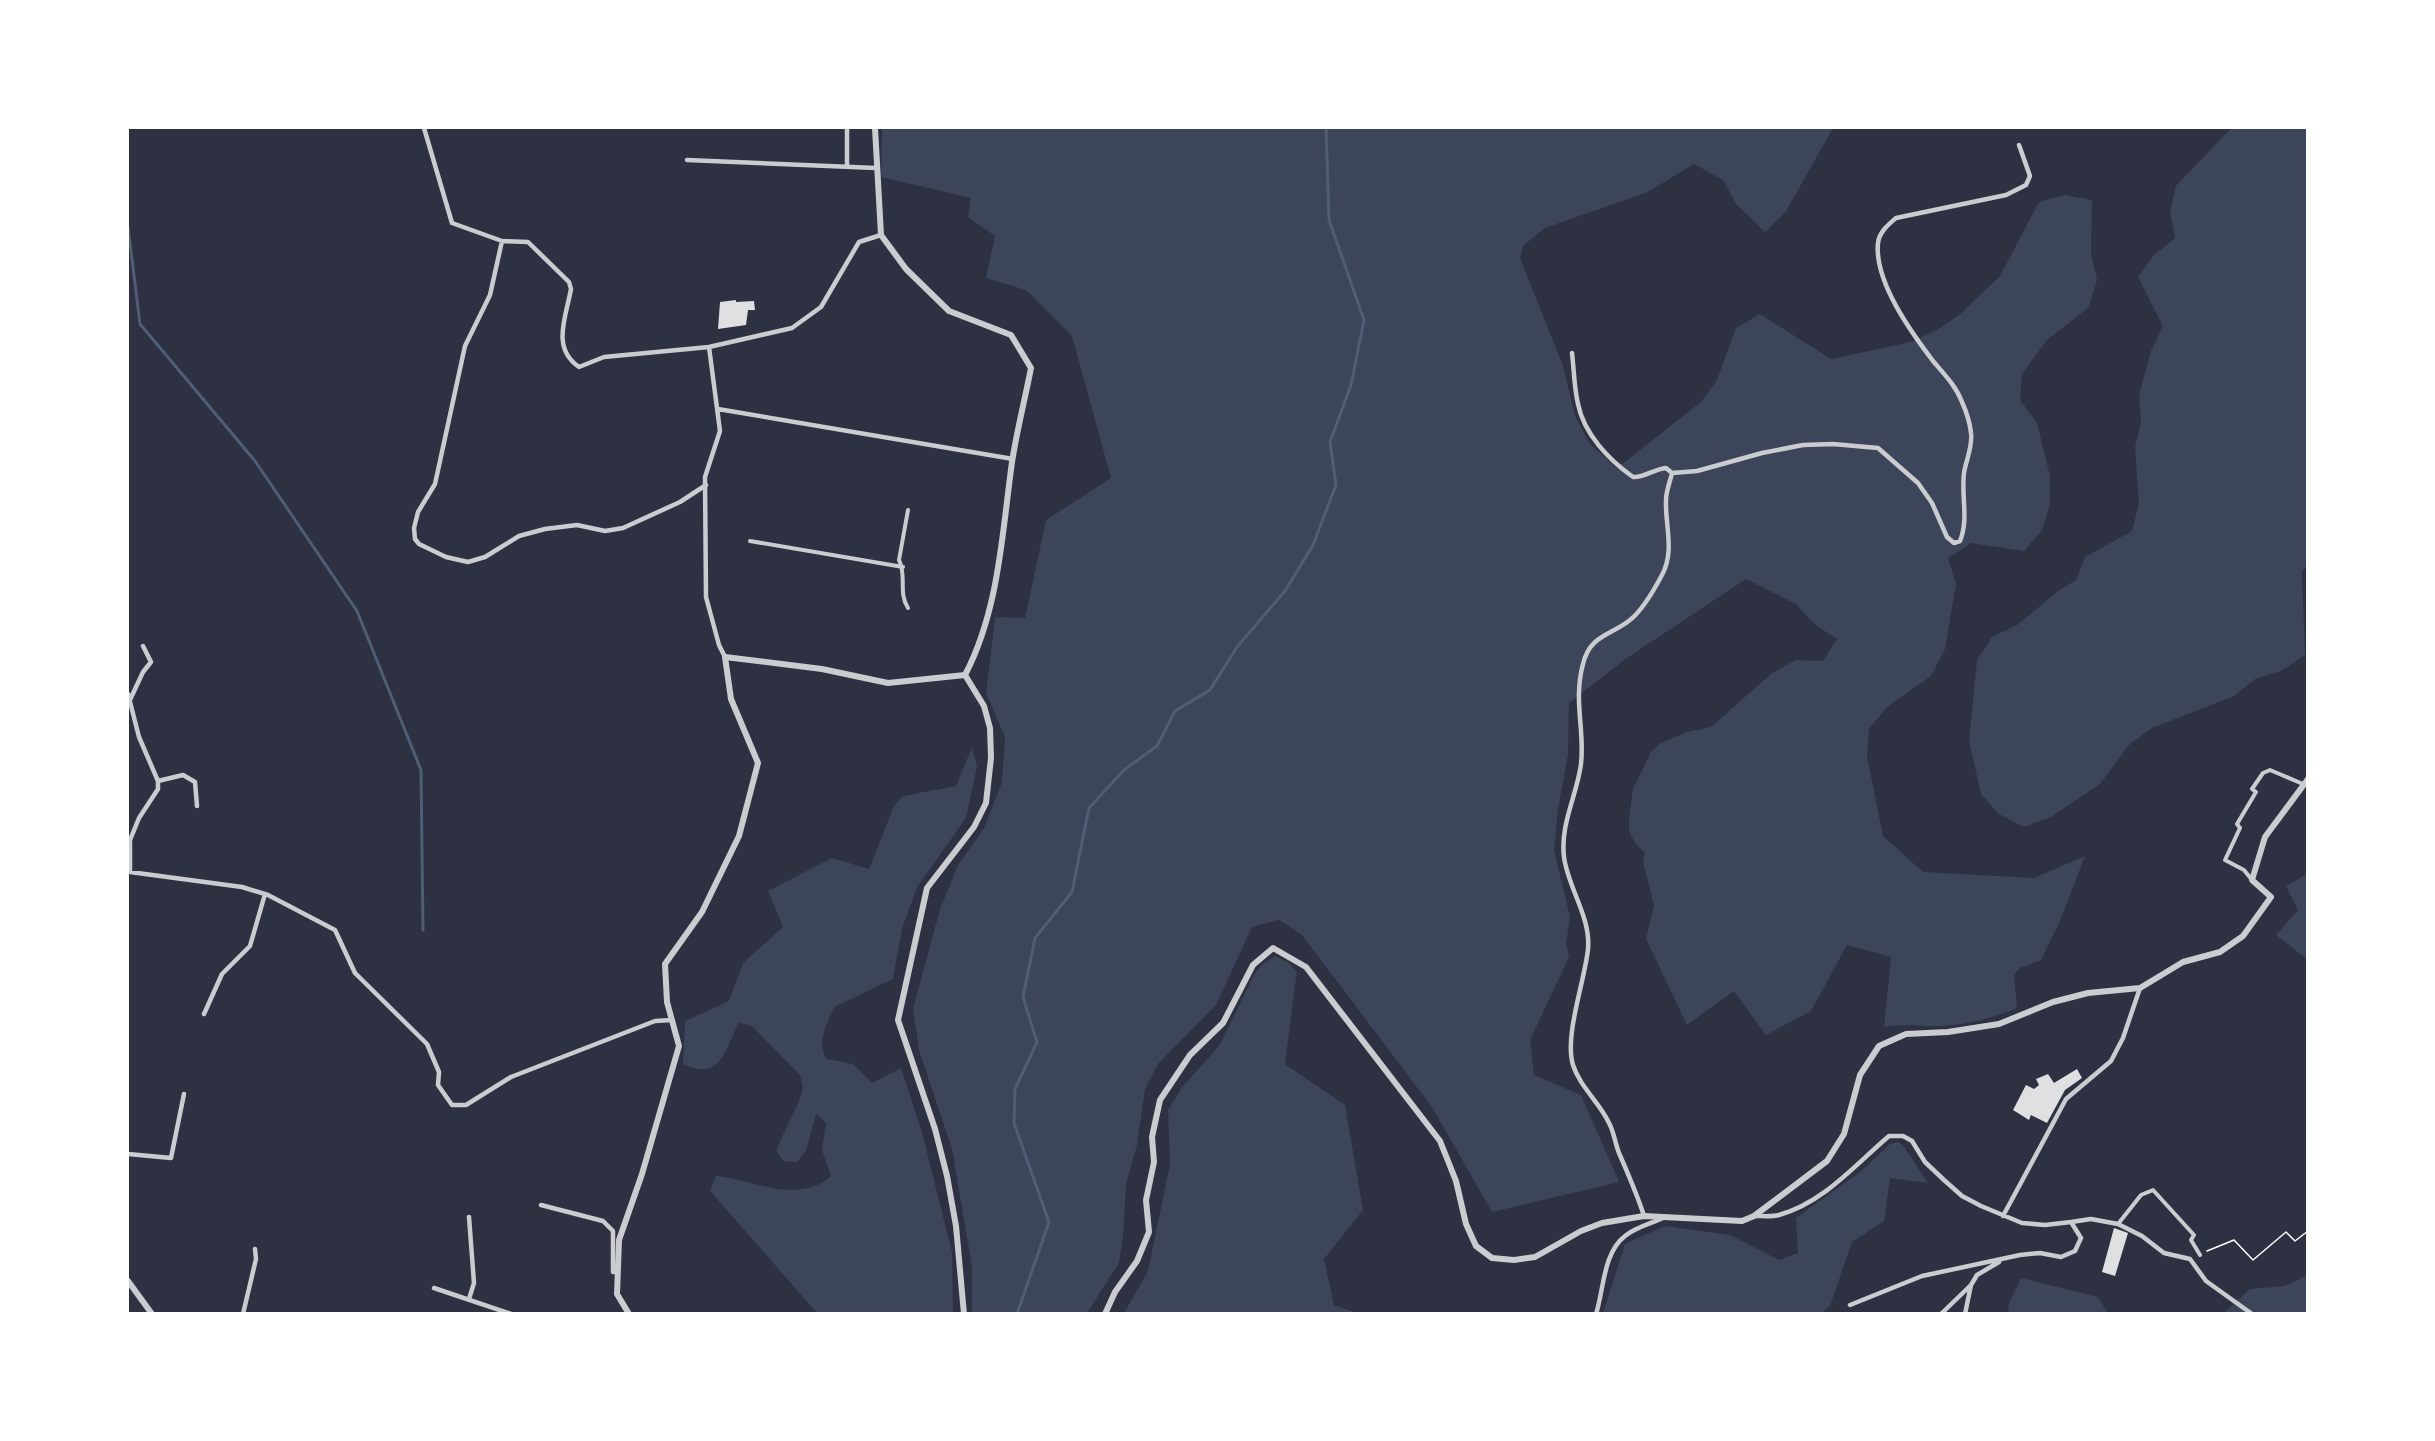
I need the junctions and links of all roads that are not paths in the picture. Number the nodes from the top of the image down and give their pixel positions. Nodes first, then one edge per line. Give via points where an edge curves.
1 (424, 128) edge
2 (847, 128) edge
3 (875, 128) edge
4 (2019, 145) dead end
5 (687, 160) dead end
6 (847, 167) junction
7 (876, 168) junction
8 (881, 235) junction
9 (502, 242) junction
10 (708, 347) junction
11 (1572, 352) dead end
12 (718, 409) junction
13 (1013, 459) junction
14 (1672, 473) junction
15 (706, 485) junction
16 (909, 510) dead end
17 (750, 541) dead end
18 (903, 567) junction
19 (908, 608) dead end
20 (143, 646) dead end
21 (725, 657) junction
22 (965, 675) junction
23 (128, 694) edge
24 (129, 702) junction
25 (135, 724) junction
26 (128, 726) edge
27 (158, 781) junction
28 (2305, 781) edge
29 (197, 806) dead end
30 (2252, 880) junction
31 (265, 894) junction
32 (2140, 988) junction
33 (204, 1014) dead end
34 (672, 1020) junction
35 (184, 1094) dead end
36 (128, 1154) edge
37 (541, 1205) dead end
38 (1644, 1216) junction
39 (1754, 1216) junction
40 (2003, 1216) junction
41 (469, 1217) dead end
42 (1663, 1218) junction
43 (2071, 1222) junction
44 (2118, 1224) junction
45 (255, 1249) dead end
46 (2200, 1255) road end
47 (2004, 1260) junction
48 (618, 1272) junction
49 (128, 1281) edge
50 (1971, 1285) junction
51 (434, 1288) dead end
52 (469, 1299) junction
53 (1850, 1305) dead end
54 (152, 1314) edge
55 (243, 1314) edge
56 (511, 1314) edge
57 (629, 1314) edge
58 (964, 1314) edge
59 (1106, 1314) edge
60 (1596, 1314) edge
61 (1941, 1314) edge
62 (1965, 1314) edge
63 (2252, 1314) edge

1 - 9 street via 452,223
2 - 6 street
3 - 7 street
4 - 14 street via 2030,176 2026,185 2006,195 1896,218 1885,227 1877,242 1886,286 1900,313 1955,388 1969,423 1971,443 1964,472 1964,532 1960,541 1954,543 1947,537 1918,483 1878,448 1803,445 1697,471
5 - 6 street
6 - 7 street
7 - 8 street
8 - 10 street via 859,242 821,307 792,328
8 - 13 street via 906,269 949,311 1011,335 1031,368
9 - 10 street via 528,242 569,282 561,340 568,359 579,367 604,357
9 - 15 street via 490,295 465,346 435,484 418,512 414,528 419,544 468,562 519,536 545,529 577,525 605,531 623,528 680,502
10 - 12 street
11 - 14 street via 1578,405 1592,438 1633,477 1657,468
12 - 13 street
12 - 15 street via 720,431
13 - 22 street via 999,564 978,651
14 - 38 street via 1666,500 1670,548 1662,575 1631,619 1597,639 1583,662 1578,685 1581,760 1564,835 1564,858 1584,919 1588,946 1571,1046 1573,1065 1609,1123
15 - 21 street via 706,597
16 - 18 street via 899,560
17 - 18 street
18 - 19 street via 902,600
20 - 24 street via 151,662
21 - 22 street via 822,669 888,683
21 - 34 street via 731,699 758,763 739,836 702,912 665,964
22 - 58 street via 984,705 990,728 986,803 974,827 927,888 898,1020 947,1176
23 - 24 street
24 - 25 street
25 - 26 street
25 - 27 street
27 - 29 street via 183,775 195,782
27 - 31 street via 158,789 130,840 130,872 242,887
28 - 30 street via 2265,837
28 - 30 street via 2270,770 2263,773 2252,789 2256,792 2237,824 2240,828 2225,860 2244,870
30 - 32 street via 2271,897 2242,936 2220,952 2183,962
31 - 33 street via 250,946 222,974
31 - 34 street via 335,930 355,973 427,1044 439,1072 438,1085 452,1105 466,1105 511,1077 655,1021
32 - 39 street via 2088,993 2053,1002 1999,1024 1906,1034 1879,1046 1860,1075 1844,1134 1827,1161
32 - 40 street via 2123,1038 2110,1061 2066,1099
34 - 48 street via 679,1046 619,1240
35 - 36 street via 171,1158
37 - 48 street via 603,1221 613,1231 613,1272
38 - 42 street
38 - 59 street via 1602,1223 1535,1257 1492,1258 1472,1238 1440,1141 1306,967 1273,948 1253,965 1223,1023 1190,1055 1160,1100 1146,1200 1149,1232 1137,1262 1115,1292
39 - 40 street via 1777,1216 1824,1193 1889,1136 1897,1134 1912,1141 1925,1162 1962,1196
39 - 42 street via 1742,1221
40 - 43 street via 2045,1225
41 - 52 street via 474,1283
42 - 60 street via 1624,1237 1615,1249
43 - 44 street via 2091,1219
43 - 47 street via 2081,1238 2075,1251 2061,1257 2040,1253
44 - 46 street via 2141,1195 2153,1190 2194,1235 2191,1240
44 - 63 street via 2164,1252 2190,1259 2206,1281
45 - 55 street
47 - 50 street via 1977,1275
47 - 53 street via 1922,1276
48 - 57 street via 617,1294
49 - 54 street
50 - 61 street
50 - 62 street
51 - 52 street
52 - 56 street

